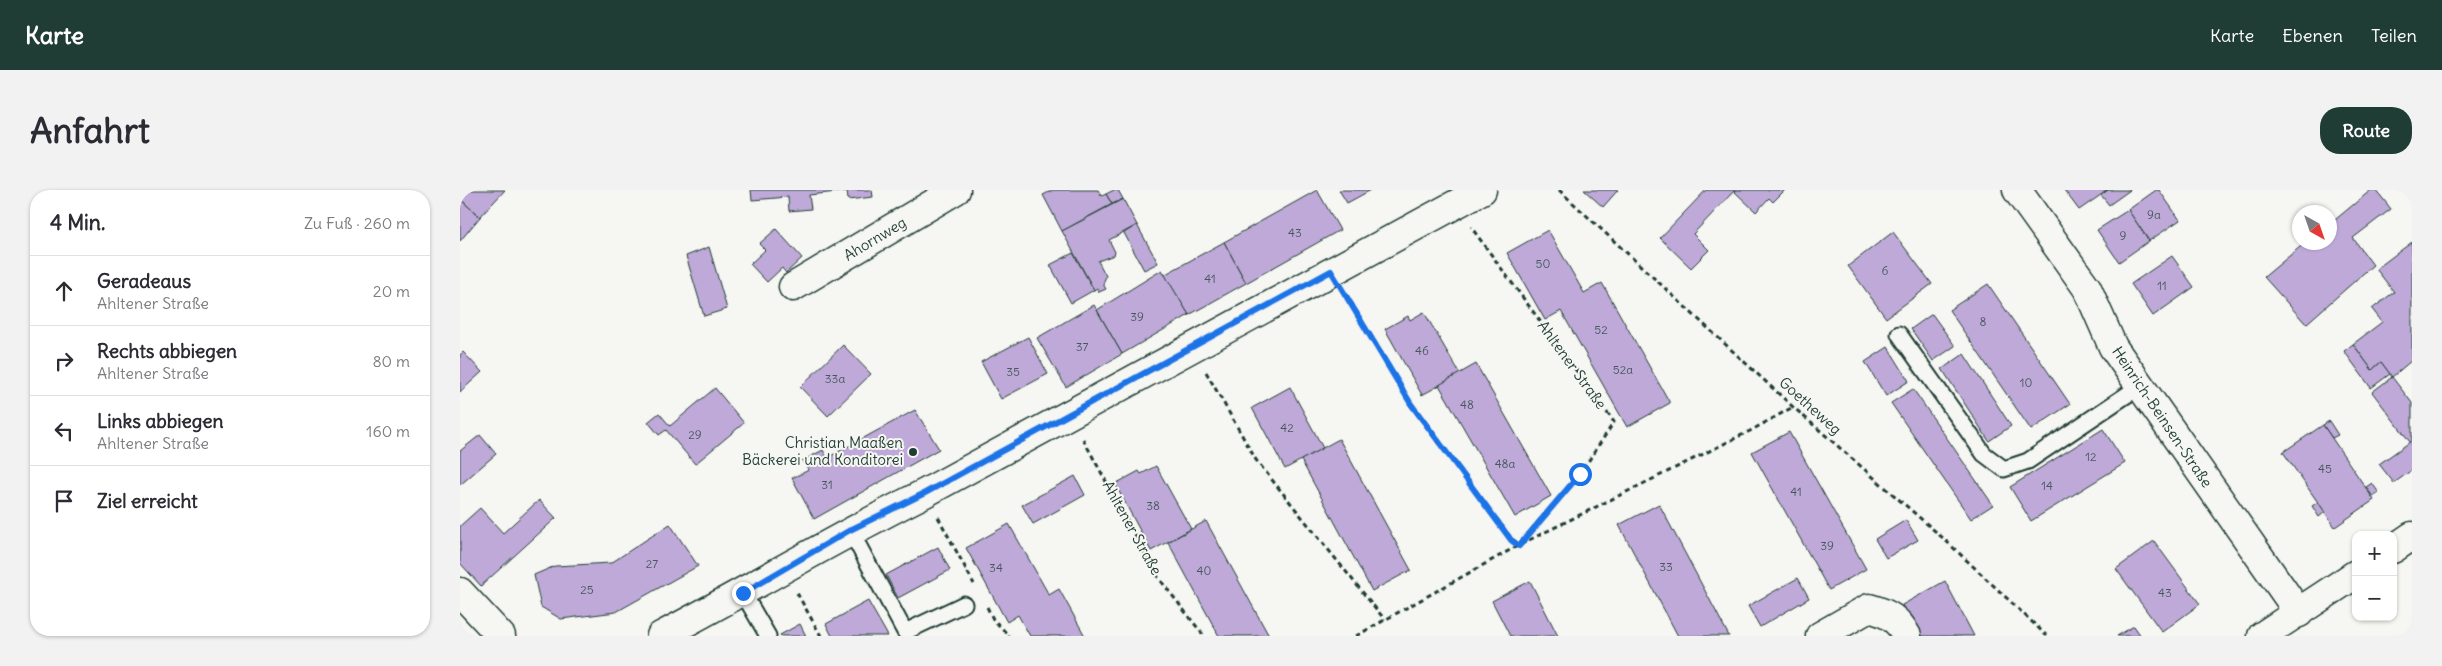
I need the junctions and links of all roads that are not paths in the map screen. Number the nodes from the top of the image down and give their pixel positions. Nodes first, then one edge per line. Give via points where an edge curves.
1 (956, 190) edge
2 (2018, 190) edge
3 (1480, 191) edge
4 (794, 288) dead end
5 (1899, 334) dead end
6 (2140, 386) junction
7 (850, 530) junction
8 (2412, 536) edge
9 (2397, 546) edge
10 (2353, 576) edge
11 (460, 592) edge
12 (743, 593) junction
13 (964, 604) dead end
14 (2299, 613) junction
15 (501, 636) edge
16 (661, 636) edge
17 (768, 636) edge
18 (1820, 636) edge
19 (1907, 636) edge
20 (2262, 636) edge

1 - 4 street, Ahornweg
2 - 6 street, Heinrich-Beinsen-Straße via 2087,288 2113,347
3 - 7 street via 925,493
5 - 6 lane via 1984,454 2004,469 2028,461
6 - 14 street, Heinrich-Beinsen-Straße
7 - 12 street
7 - 13 lane via 904,632
8 - 9 street
10 - 14 street
11 - 15 street
12 - 16 street
12 - 17 lane
14 - 20 street
18 - 19 street via 1870,608 1888,613 1901,624

